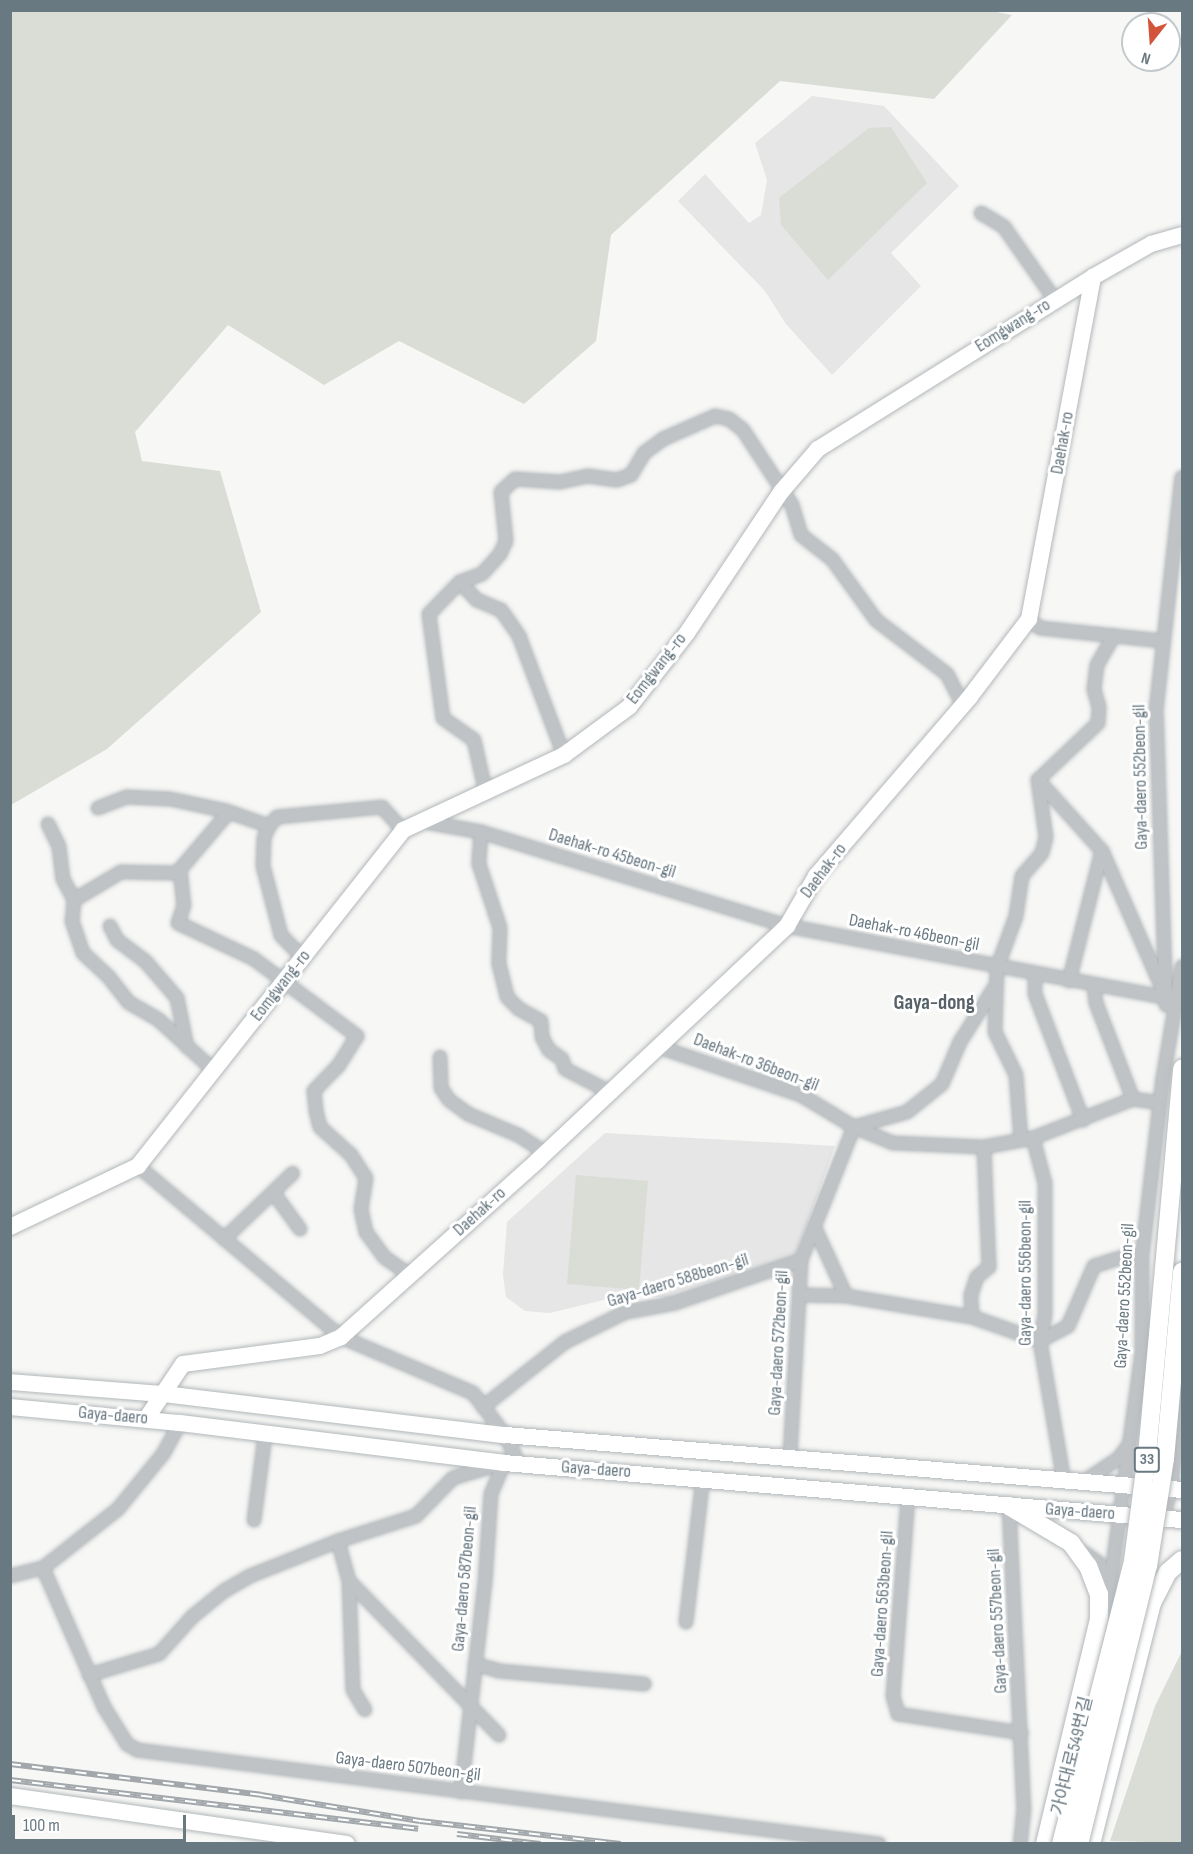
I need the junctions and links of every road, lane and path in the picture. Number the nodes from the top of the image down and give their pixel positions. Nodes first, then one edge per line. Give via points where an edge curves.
1 (981, 213) dead end
2 (1182, 235) edge
3 (1093, 277) junction
4 (1055, 300) junction
5 (1182, 477) edge
6 (781, 492) junction
7 (460, 582) junction
8 (1029, 618) junction
9 (1114, 635) junction
10 (1162, 641) junction
11 (963, 706) junction
12 (564, 755) junction
13 (1038, 780) junction
14 (485, 789) junction
15 (98, 808) dead end
16 (229, 812) junction
17 (425, 822) junction
18 (48, 824) dead end
19 (269, 826) junction
20 (403, 830) junction
21 (481, 832) junction
22 (1102, 851) junction
23 (180, 869) junction
24 (74, 900) junction
25 (110, 926) dead end
26 (787, 926) junction
27 (303, 958) junction
28 (1182, 967) edge
29 (997, 968) junction
30 (1035, 975) junction
31 (286, 980) junction
32 (1069, 981) junction
33 (1094, 985) junction
34 (994, 988) junction
35 (1167, 998) junction
36 (656, 1046) junction
37 (187, 1047) junction
38 (440, 1057) dead end
39 (1182, 1064) edge
40 (1182, 1069) edge
41 (214, 1071) junction
42 (1163, 1078) junction
43 (608, 1092) junction
44 (1133, 1099) junction
45 (1160, 1103) junction
46 (1083, 1120) junction
47 (854, 1127) junction
48 (1027, 1139) junction
49 (984, 1147) junction
50 (546, 1153) junction
51 (138, 1166) junction
52 (293, 1173) dead end
53 (273, 1192) junction
54 (814, 1226) junction
55 (10, 1227) edge
56 (300, 1229) dead end
57 (227, 1241) junction
58 (1142, 1256) junction
59 (801, 1260) junction
60 (1182, 1272) edge
61 (410, 1275) junction
62 (800, 1294) junction
63 (846, 1296) junction
64 (972, 1317) junction
65 (341, 1337) junction
66 (1040, 1341) junction
67 (10, 1382) edge
68 (1182, 1389) edge
69 (164, 1394) junction
70 (10, 1407) edge
71 (483, 1407) junction
72 (146, 1419) junction
73 (180, 1423) junction
74 (265, 1435) junction
75 (505, 1435) junction
76 (1131, 1440) junction
77 (1177, 1445) junction
78 (790, 1457) junction
79 (1182, 1461) edge
80 (512, 1463) junction
81 (1002, 1476) junction
82 (703, 1478) junction
83 (1064, 1481) junction
84 (1083, 1482) junction
85 (1126, 1485) junction
86 (1177, 1489) edge
87 (909, 1497) junction
88 (1006, 1506) junction
89 (1121, 1515) junction
90 (1162, 1519) junction
91 (254, 1520) dead end
92 (1182, 1520) edge
93 (338, 1541) junction
94 (1071, 1543) junction
95 (1178, 1563) edge
96 (43, 1568) junction
97 (10, 1576) edge
98 (349, 1581) junction
99 (1110, 1586) junction
100 (686, 1622) dead end
101 (1126, 1632) junction
102 (475, 1664) junction
103 (89, 1676) junction
104 (1111, 1678) junction
105 (645, 1684) dead end
106 (471, 1704) junction
107 (365, 1710) dead end
108 (1022, 1733) junction
109 (499, 1735) dead end
110 (461, 1792) junction
111 (10, 1796) edge
112 (347, 1844) edge
113 (879, 1844) edge
114 (1020, 1844) edge
115 (1045, 1844) edge
116 (1061, 1844) edge
117 (1069, 1844) edge
118 (1079, 1844) edge
119 (1091, 1844) edge

1 - 4 street via 1004,227
2 - 3 main road, Eomgwang-ro via 1151,244
3 - 4 main road, Eomgwang-ro
3 - 8 main road, Daehak-ro
4 - 6 main road, Eomgwang-ro via 841,432 812,455
5 - 10 street, Gaya-daero 552beon-gil
6 - 7 street via 743,430 729,419 715,416 663,439 644,453 631,475 617,480 588,476 560,482 514,479 501,492 506,541 500,554 482,574
6 - 11 street via 792,505 801,535 832,560 876,620 947,674
6 - 12 main road, Eomgwang-ro via 687,633 629,707
7 - 12 street via 477,600 501,610 519,636
7 - 14 street via 429,614 443,718 474,740
8 - 9 street via 1040,627
8 - 11 main road, Daehak-ro
9 - 10 street
9 - 13 street via 1097,665 1094,688 1098,723
10 - 35 street, Gaya-daero 552beon-gil via 1156,711
11 - 26 main road, Daehak-ro via 816,876
12 - 14 main road, Eomgwang-ro
13 - 22 street
13 - 29 street via 1046,837 1042,853 1022,876 1016,916
14 - 17 main road, Eomgwang-ro
15 - 16 street via 126,797 170,799
16 - 19 street
16 - 23 street
17 - 20 main road, Eomgwang-ro
17 - 21 street, Daehak-ro 45beon-gil
18 - 24 street via 59,847 63,879
19 - 20 street via 277,817 382,807
19 - 27 street via 264,838 263,866 281,935
20 - 27 main road, Eomgwang-ro
21 - 26 street, Daehak-ro 45beon-gil
21 - 43 street via 479,864 500,928 499,963 507,997 541,1021 542,1037 549,1050 562,1059 565,1070
22 - 32 street
22 - 35 street
23 - 24 street via 152,875 121,872
23 - 31 street via 184,905 178,923 254,958
24 - 37 street via 72,921 83,953 128,1002 159,1020
25 - 37 street via 117,940 146,962 177,998
26 - 29 street, Daehak-ro 46beon-gil
26 - 36 main road, Daehak-ro
27 - 31 main road, Eomgwang-ro
28 - 42 street, Gaya-daero 552beon-gil
29 - 30 street, Daehak-ro 46beon-gil
29 - 34 street
30 - 32 street, Daehak-ro 46beon-gil
30 - 46 street via 1035,994
31 - 41 main road, Eomgwang-ro
31 - 61 street via 357,1036 338,1066 314,1091 315,1111 320,1127 351,1155 366,1178 361,1209 366,1232 384,1257
32 - 33 street, Daehak-ro 46beon-gil
33 - 35 street, Daehak-ro 46beon-gil
33 - 44 street via 1096,1003
34 - 47 street via 960,1042 942,1084 907,1112
34 - 48 street via 995,1032 1016,1075
35 - 42 street, Gaya-daero 552beon-gil
36 - 43 main road, Daehak-ro
36 - 47 street, Daehak-ro 36beon-gil via 801,1095
37 - 41 street
38 - 50 street via 441,1088 448,1100
39 - 40 highway, 33
40 - 116 highway, 33, bridge via 1147,1455 1133,1561
41 - 51 main road, Eomgwang-ro
42 - 45 street, Gaya-daero 552beon-gil
43 - 50 main road, Daehak-ro
44 - 45 street
44 - 46 street, Daehak-ro 36beon-gil
45 - 58 street, Gaya-daero 552beon-gil
46 - 48 street, Daehak-ro 36beon-gil
47 - 49 street, Daehak-ro 36beon-gil via 893,1143
47 - 54 street, Gaya-daero 572beon-gil
48 - 49 street, Daehak-ro 36beon-gil
48 - 66 street, Gaya-daero 556beon-gil via 1045,1183 1045,1315
49 - 64 street via 989,1267 977,1277 971,1295
50 - 61 main road, Daehak-ro
51 - 55 main road, Eomgwang-ro
51 - 57 street
52 - 53 street
53 - 56 street
53 - 57 street
54 - 59 street, Gaya-daero 572beon-gil
54 - 63 street
57 - 65 street
58 - 66 street via 1094,1266 1068,1326
58 - 76 street, Gaya-daero 552beon-gil via 1142,1353
59 - 62 street, Gaya-daero 572beon-gil
59 - 71 street, Gaya-daero 588beon-gil via 675,1303 626,1312 565,1342
60 - 118 highway, 33, bridge via 1166,1459 1148,1566
61 - 65 main road, Daehak-ro
62 - 63 street
62 - 78 street, Gaya-daero 572beon-gil
63 - 64 street
64 - 66 street
65 - 69 main road, Daehak-ro via 320,1346 183,1364
65 - 71 street via 472,1393
66 - 83 street, Gaya-daero 556beon-gil
67 - 69 main road, Gaya-daero
68 - 77 street
69 - 72 main road, Daehak-ro
69 - 75 main road, Gaya-daero
70 - 72 main road, Gaya-daero
71 - 75 street
72 - 73 main road, Gaya-daero
73 - 74 main road, Gaya-daero
73 - 96 street via 163,1454 118,1509
74 - 80 main road, Gaya-daero
74 - 91 street
75 - 78 main road, Gaya-daero
75 - 80 street
76 - 84 street via 1119,1458
76 - 85 street, Gaya-daero 552beon-gil
77 - 79 street
77 - 86 street
78 - 81 main road, Gaya-daero
80 - 82 main road, Gaya-daero
80 - 93 street via 453,1478 416,1516
80 - 102 street, Gaya-daero 587beon-gil via 491,1494
81 - 83 main road, Gaya-daero
81 - 88 main road via 1031,1491 1026,1501
82 - 87 main road, Gaya-daero
82 - 100 street
83 - 84 main road, Gaya-daero
84 - 85 main road, Gaya-daero
85 - 86 main road, Gaya-daero
85 - 89 street, Gaya-daero 552beon-gil
86 - 90 street
87 - 88 main road, Gaya-daero
87 - 108 street, Gaya-daero 563beon-gil via 893,1696 898,1714
88 - 89 main road, Gaya-daero
88 - 94 highway
88 - 108 street, Gaya-daero 557beon-gil
89 - 90 main road, Gaya-daero
89 - 99 street, Gaya-daero 552beon-gil
90 - 92 main road, Gaya-daero
90 - 101 street
93 - 98 street
93 - 103 street via 224,1591 159,1654
94 - 99 street via 1099,1563
94 - 115 highway via 1088,1566 1099,1594 1099,1619
95 - 101 street via 1158,1573
95 - 119 highway via 1152,1603
96 - 97 street
96 - 103 street, Gaya-daero 507beon-gil
98 - 106 street, Gaya-daero 587beon-gil
98 - 107 street via 353,1690
99 - 104 street, Gaya-daero 552beon-gil
101 - 104 street
102 - 105 street, Gaya-daero 587beon-gil via 499,1671
102 - 106 street, Gaya-daero 587beon-gil
103 - 110 street, Gaya-daero 507beon-gil via 127,1744 137,1750
104 - 117 street, 가야대로549번길
106 - 109 street, Gaya-daero 587beon-gil
106 - 110 street, Gaya-daero 587beon-gil
108 - 114 street, Gaya-daero 557beon-gil via 1024,1808
110 - 113 street, Gaya-daero 507beon-gil
111 - 112 main road

